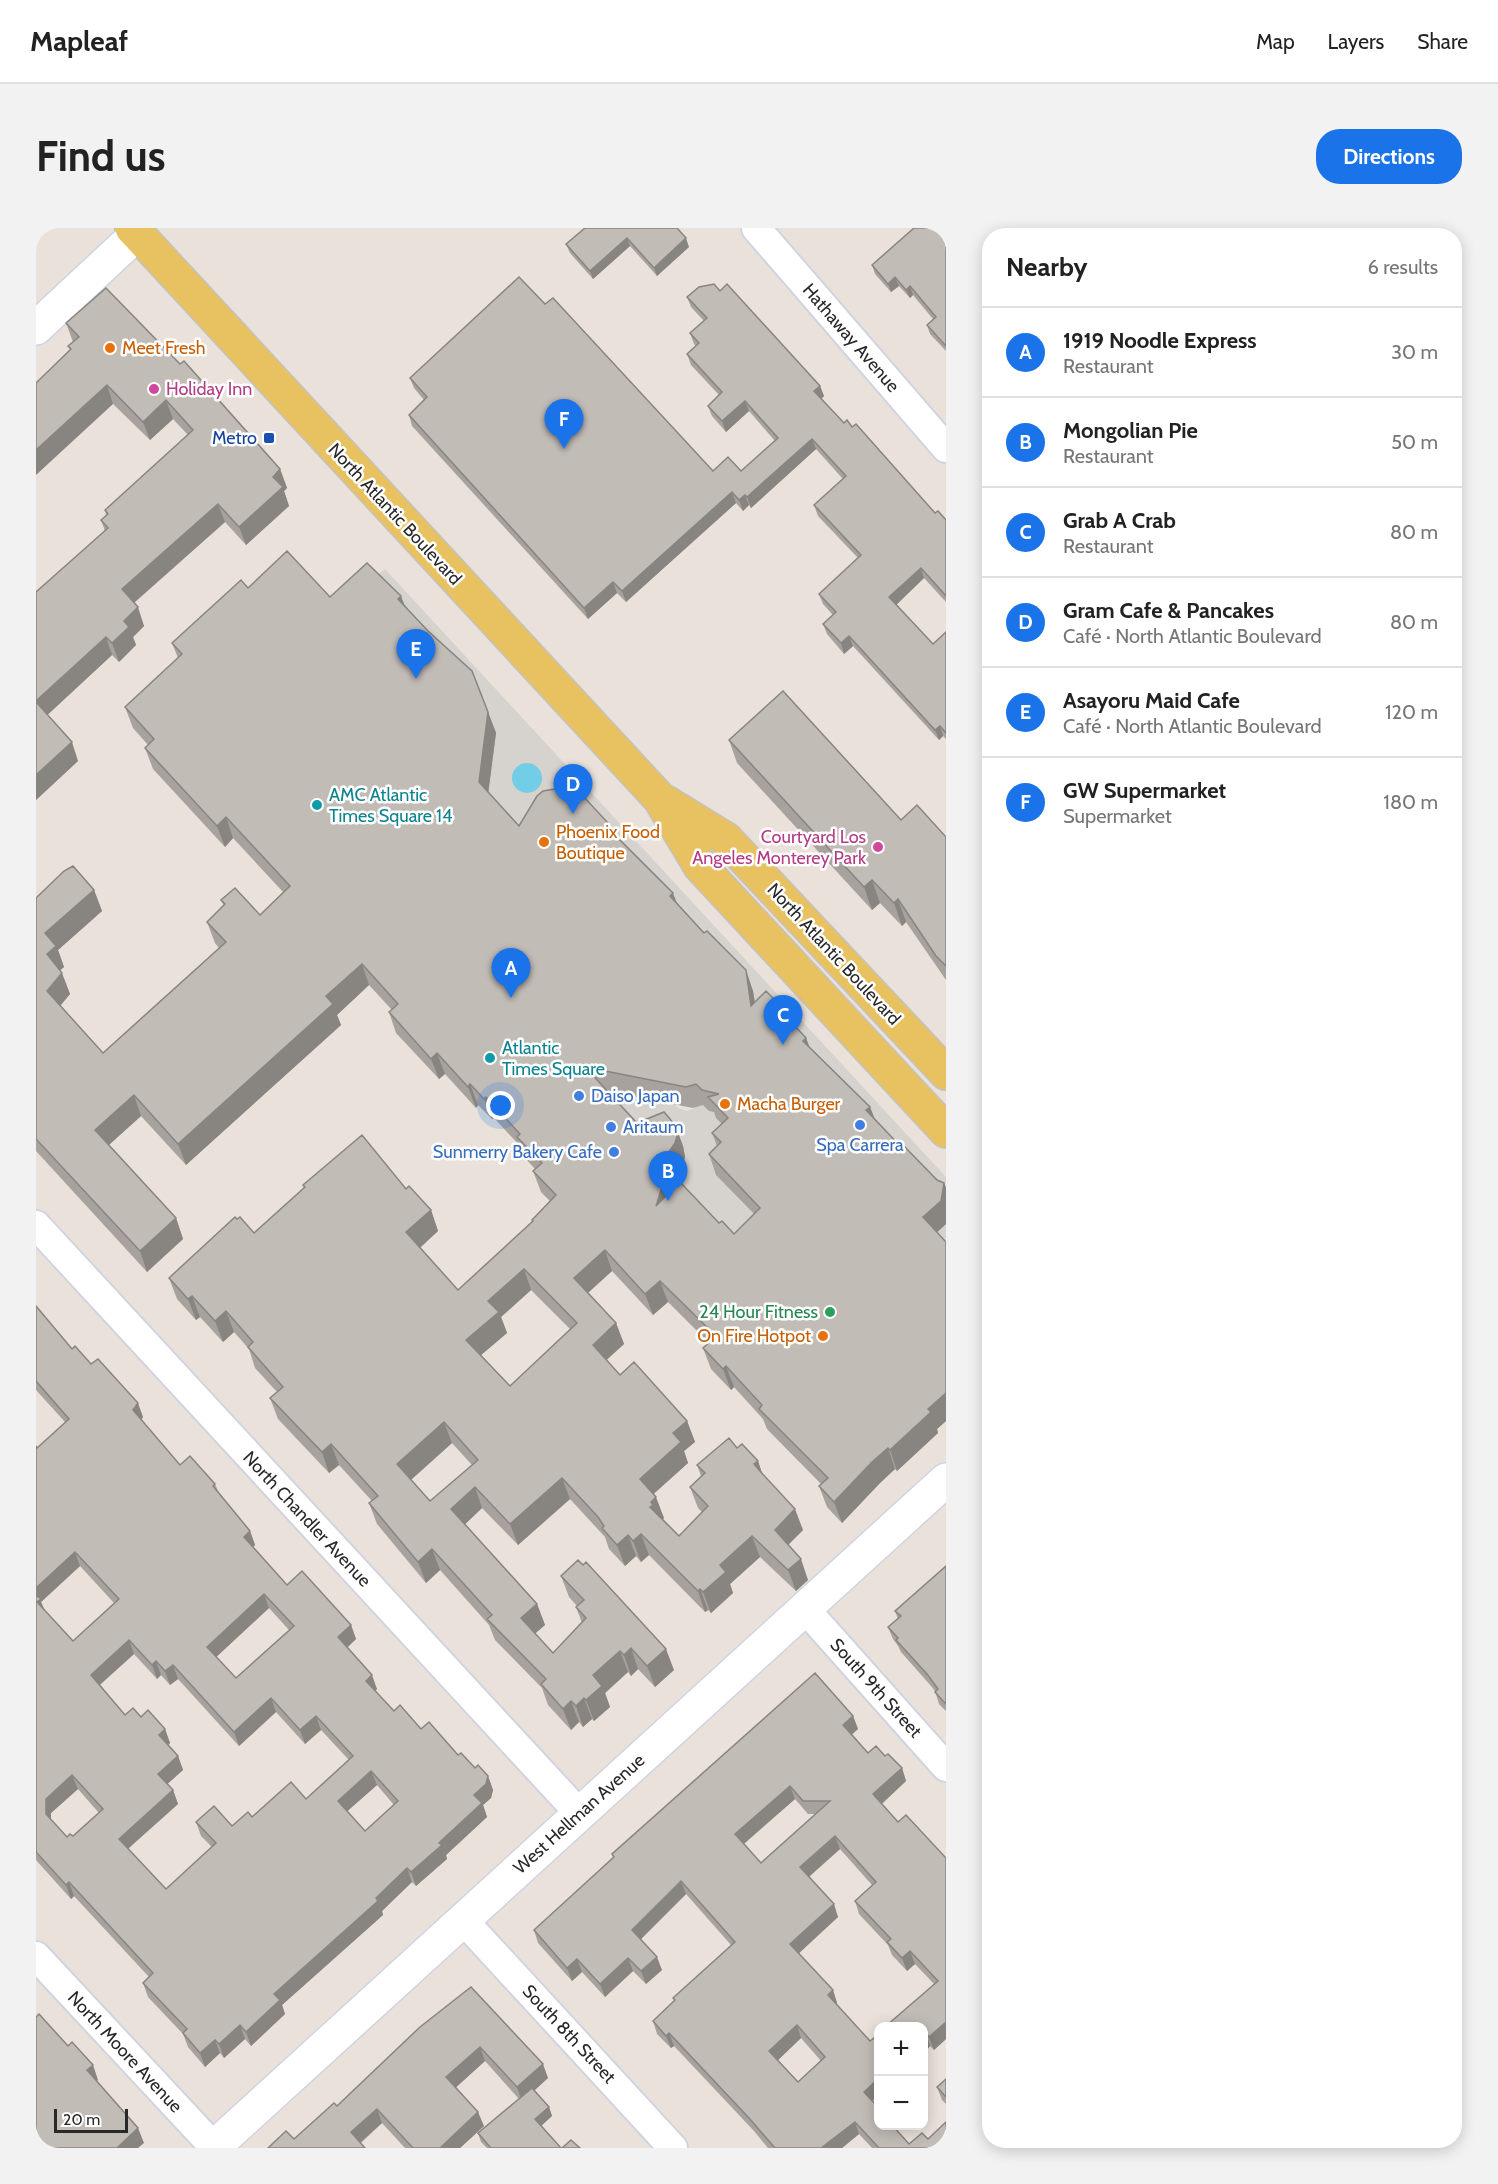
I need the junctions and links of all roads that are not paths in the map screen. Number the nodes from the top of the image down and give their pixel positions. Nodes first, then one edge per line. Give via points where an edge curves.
1 (756, 228) edge
2 (138, 230) edge
3 (36, 328) edge
4 (946, 448) edge
5 (660, 799) junction
6 (946, 1073) edge
7 (946, 1131) edge
8 (36, 1225) edge
9 (946, 1480) edge
10 (806, 1610) junction
11 (946, 1767) edge
12 (579, 1813) junction
13 (464, 1921) junction
14 (36, 1956) edge
15 (213, 2148) edge
16 (674, 2148) edge

1 - 4 street, Hathaway Avenue
2 - 3 street
2 - 5 main road, North Atlantic Boulevard
5 - 6 main road, North Atlantic Boulevard via 726,838
5 - 7 main road, North Atlantic Boulevard via 700,866
8 - 12 street, North Chandler Avenue
9 - 10 street, West Hellman Avenue
10 - 11 street, South 9th Street
10 - 12 street, West Hellman Avenue
12 - 13 street, West Hellman Avenue
13 - 15 street, West Hellman Avenue
13 - 16 street, South 8th Street
14 - 15 street, North Moore Avenue

